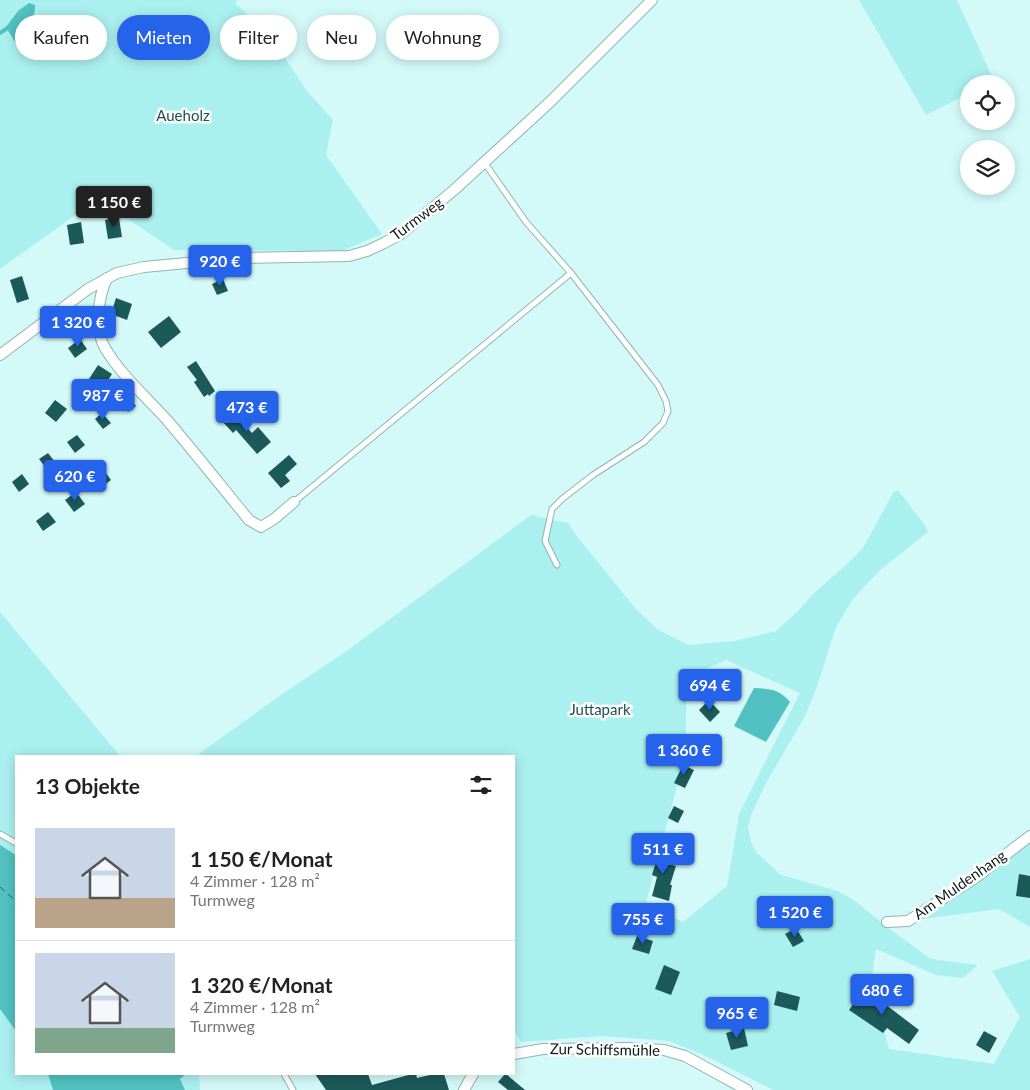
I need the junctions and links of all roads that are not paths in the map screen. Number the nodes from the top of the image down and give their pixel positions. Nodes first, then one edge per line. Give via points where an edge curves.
1 (652, 0) edge
2 (484, 162) junction
3 (571, 273) junction
4 (107, 278) junction
5 (0, 355) edge
6 (294, 502) joint
7 (557, 565) dead end
8 (0, 834) edge
9 (1030, 836) edge
10 (15, 842) edge
11 (886, 922) dead end
12 (515, 1054) edge
13 (284, 1075) edge
14 (472, 1075) edge
15 (292, 1090) edge
16 (464, 1090) edge
17 (747, 1090) edge

1 - 2 street, Turmweg via 550,102
2 - 3 lane via 526,222
2 - 4 street, Turmweg via 436,207 400,234 367,252 341,257 240,258 144,267
3 - 6 lane
3 - 7 lane via 658,385 668,411 663,423 644,442 593,474 552,510 545,541
4 - 5 street, Turmweg
4 - 6 street via 98,303 99,323 104,347 120,368 250,520 260,527
8 - 10 lane
9 - 11 street, Am Muldenhang via 975,878 908,921
12 - 17 street, Zur Schiffsmühle via 543,1049 664,1050 685,1056
13 - 15 lane
14 - 16 street

